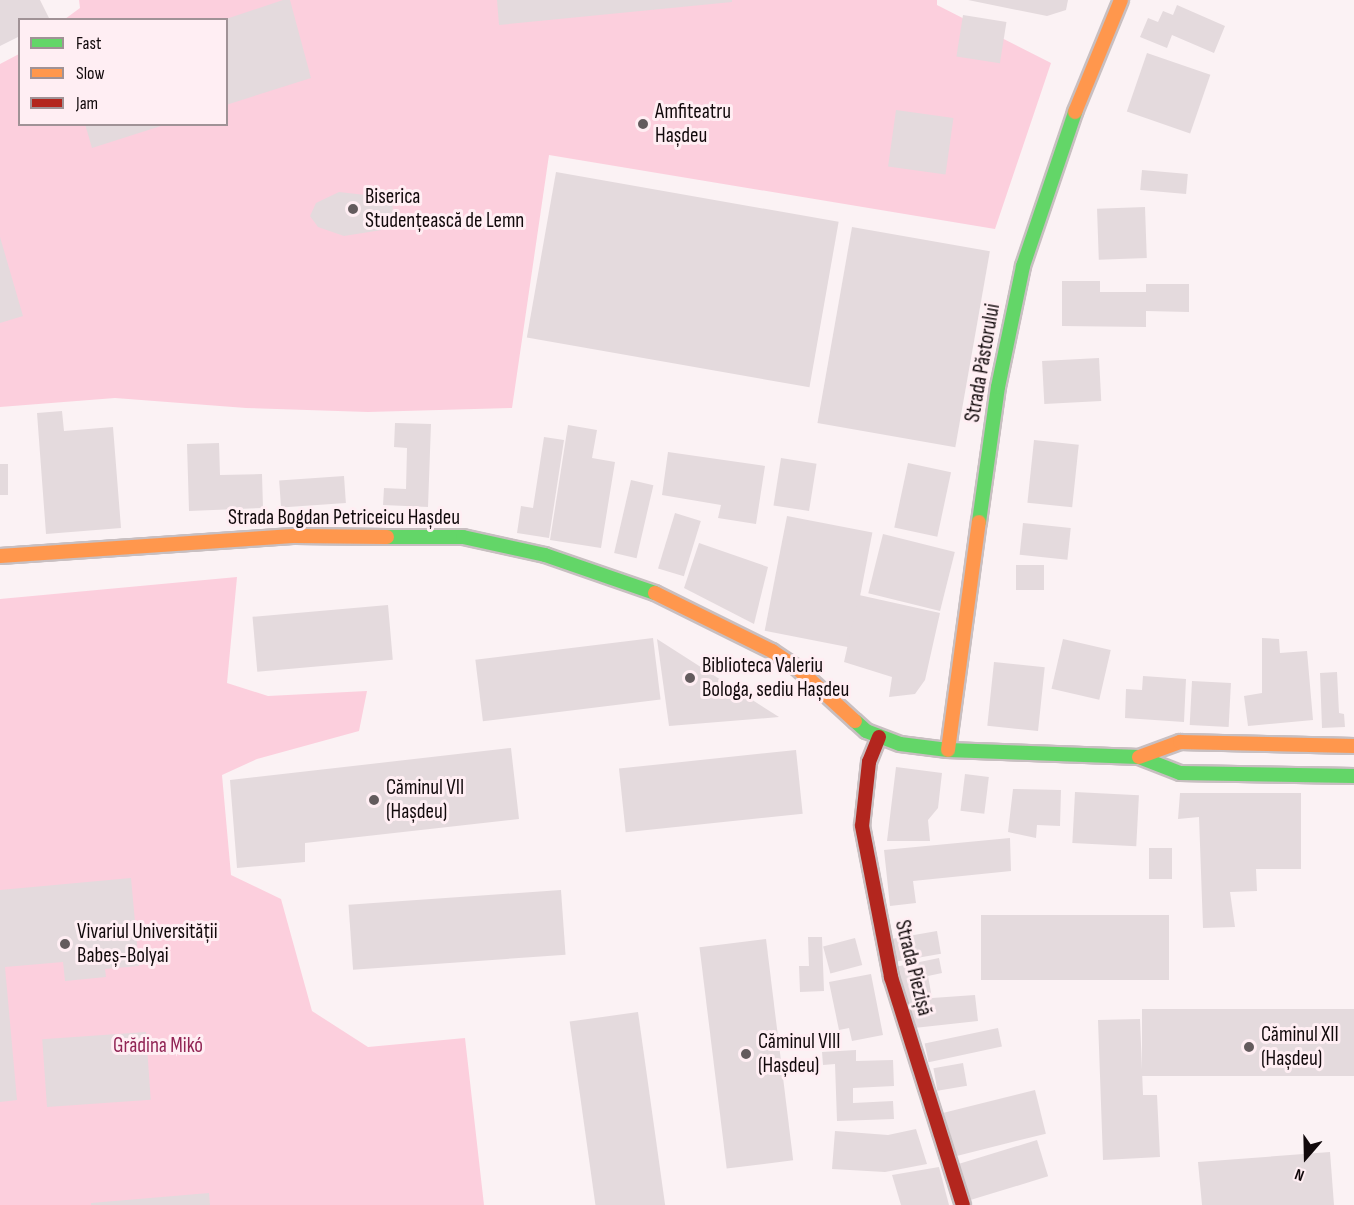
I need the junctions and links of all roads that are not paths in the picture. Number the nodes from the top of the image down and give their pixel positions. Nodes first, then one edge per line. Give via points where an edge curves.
1 (1121, 0) edge
2 (0, 556) edge
3 (879, 737) junction
4 (1354, 746) edge
5 (948, 750) junction
6 (1139, 757) junction
7 (1354, 776) edge
8 (963, 1205) edge

1 - 5 street, Strada Păstorului via 1074,115 1023,266 998,387
2 - 3 street, Strada Bogdan Petriceicu Hașdeu via 296,536 437,534 487,541 601,571 730,629 796,667 849,718
3 - 5 street, Strada Bogdan Petriceicu Hașdeu
3 - 8 street, Strada Piezișă via 870,762 862,826 891,977
4 - 6 street, Strada Bogdan Petriceicu Hașdeu via 1180,742
5 - 6 street, Strada Bogdan Petriceicu Hașdeu
6 - 7 street, Strada Bogdan Petriceicu Hașdeu via 1180,774

